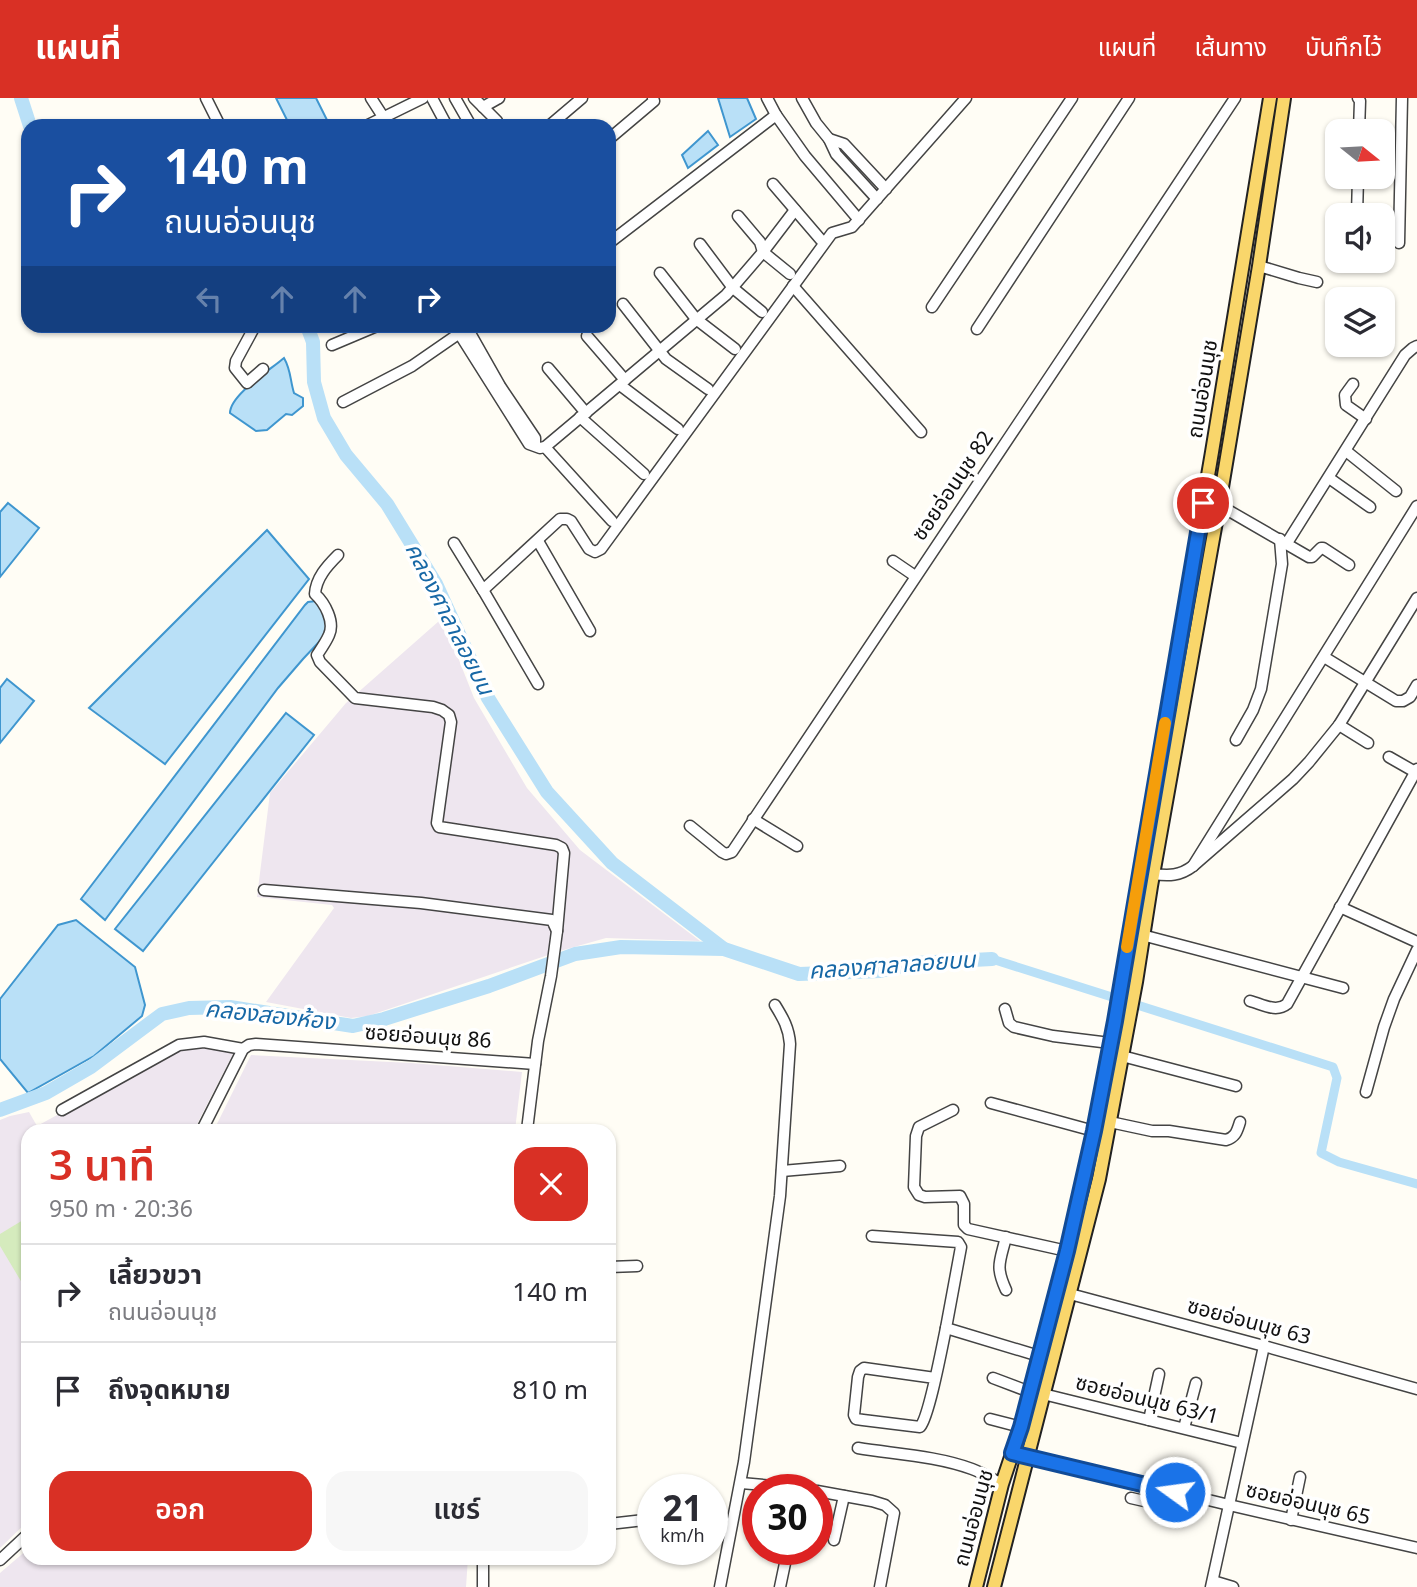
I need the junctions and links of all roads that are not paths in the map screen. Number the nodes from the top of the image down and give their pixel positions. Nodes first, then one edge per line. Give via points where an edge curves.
1 (206, 98) edge
2 (371, 98) edge
3 (423, 98) edge
4 (432, 98) edge
5 (455, 98) edge
6 (474, 98) edge
7 (499, 98) edge
8 (582, 98) edge
9 (767, 98) edge
10 (802, 98) edge
11 (966, 98) edge
12 (1072, 98) edge
13 (1129, 98) edge
14 (1235, 98) edge
15 (1270, 98) edge
16 (1284, 98) edge
17 (1358, 98) edge
18 (1402, 98) edge
19 (655, 99) edge
20 (483, 107) junction
21 (776, 115) junction
22 (216, 119) edge
23 (384, 119) edge
24 (391, 119) edge
25 (443, 119) edge
26 (467, 119) edge
27 (495, 119) edge
28 (557, 119) edge
29 (1359, 119) edge
30 (616, 133) edge
31 (829, 139) junction
32 (773, 184) dead end
33 (886, 189) junction
34 (877, 200) junction
35 (795, 210) junction
36 (738, 216) dead end
37 (859, 220) junction
38 (616, 238) edge
39 (821, 240) dead end
40 (1399, 243) dead end
41 (700, 244) dead end
42 (763, 252) junction
43 (1259, 265) junction
44 (660, 273) dead end
45 (790, 274) dead end
46 (1317, 282) dead end
47 (793, 286) junction
48 (733, 288) junction
49 (623, 304) dead end
50 (932, 307) dead end
51 (762, 312) dead end
52 (696, 319) junction
53 (977, 329) dead end
54 (252, 333) edge
55 (360, 333) edge
56 (455, 333) edge
57 (465, 333) edge
58 (587, 336) dead end
59 (332, 345) dead end
60 (1417, 346) edge
61 (735, 349) dead end
62 (660, 350) junction
63 (548, 368) dead end
64 (263, 369) dead end
65 (622, 382) junction
66 (1353, 384) dead end
67 (708, 389) dead end
68 (343, 402) dead end
69 (583, 415) junction
70 (1366, 419) junction
71 (678, 429) dead end
72 (921, 432) dead end
73 (540, 446) junction
74 (1346, 451) junction
75 (1212, 452) junction
76 (1227, 455) junction
77 (644, 474) dead end
78 (1329, 478) junction
79 (1396, 491) dead end
80 (1219, 505) junction
81 (1417, 506) edge
82 (1370, 507) dead end
83 (612, 521) dead end
84 (537, 541) junction
85 (1283, 541) junction
86 (454, 543) dead end
87 (338, 555) dead end
88 (892, 561) dead end
89 (1349, 565) dead end
90 (915, 576) junction
91 (483, 590) junction
92 (1417, 598) edge
93 (590, 631) dead end
94 (1324, 657) junction
95 (1365, 682) junction
96 (538, 684) dead end
97 (1417, 685) edge
98 (1339, 725) junction
99 (1236, 740) dead end
100 (1368, 743) dead end
101 (1389, 757) dead end
102 (1416, 771) edge
103 (753, 819) junction
104 (690, 827) dead end
105 (797, 846) dead end
106 (1193, 866) junction
107 (1153, 874) junction
108 (264, 890) dead end
109 (1340, 906) junction
110 (557, 931) junction
111 (1142, 935) junction
112 (1417, 942) edge
113 (1417, 950) edge
114 (1302, 976) junction
115 (1343, 988) dead end
116 (1250, 1001) dead end
117 (775, 1005) dead end
118 (1005, 1009) dead end
119 (1121, 1022) junction
120 (1110, 1043) junction
121 (243, 1049) junction
122 (1122, 1056) junction
123 (535, 1064) junction
124 (1236, 1086) dead end
125 (1366, 1092) dead end
126 (991, 1103) dead end
127 (62, 1110) dead end
128 (953, 1110) dead end
129 (1110, 1122) junction
130 (1240, 1122) dead end
131 (205, 1124) edge
132 (528, 1124) edge
133 (1094, 1131) junction
134 (840, 1166) dead end
135 (782, 1171) junction
136 (872, 1236) dead end
137 (1006, 1237) junction
138 (1067, 1251) junction
139 (637, 1266) dead end
140 (616, 1267) edge
141 (1006, 1290) dead end
142 (1070, 1294) junction
143 (946, 1328) junction
144 (1264, 1346) junction
145 (1040, 1356) junction
146 (1159, 1374) dead end
147 (934, 1378) junction
148 (993, 1378) dead end
149 (1196, 1383) dead end
150 (1417, 1389) edge
151 (1030, 1392) junction
152 (1043, 1394) junction
153 (990, 1419) dead end
154 (1149, 1420) junction
155 (1021, 1427) junction
156 (1184, 1428) junction
157 (1242, 1443) junction
158 (858, 1448) dead end
159 (1012, 1453) junction
160 (1027, 1456) junction
161 (1300, 1477) dead end
162 (741, 1483) joint
163 (1002, 1484) junction
164 (1148, 1486) junction
165 (833, 1494) edge
166 (844, 1496) junction
167 (1131, 1498) dead end
168 (1145, 1501) junction
169 (1162, 1505) dead end
170 (1229, 1505) junction
171 (1291, 1520) junction
172 (637, 1521) edge
173 (616, 1523) edge
174 (21, 1540) edge
175 (834, 1540) dead end
176 (1417, 1548) edge
177 (0, 1560) edge
178 (483, 1565) edge
179 (785, 1565) edge
180 (1212, 1584) edge
181 (483, 1587) edge
182 (720, 1587) edge
183 (780, 1587) edge
184 (880, 1587) edge
185 (976, 1587) edge
186 (994, 1587) edge
187 (1233, 1587) edge

1 - 22 street
2 - 23 street
3 - 24 street
4 - 25 street
5 - 26 street
6 - 20 street
7 - 20 street
8 - 28 street
9 - 21 street
10 - 31 street
11 - 33 street
12 - 50 street
13 - 53 street
14 - 90 street, ซอยอ่อนนุช 82
15 - 75 main road, ถนนอ่อนนุช
16 - 43 main road, ถนนอ่อนนุช
17 - 29 street
18 - 40 street
19 - 30 street
20 - 27 street
21 - 37 street
21 - 38 street
31 - 33 street via 844,144
31 - 34 street via 836,155
32 - 35 street
33 - 34 street
34 - 37 street
35 - 39 street
35 - 42 street
36 - 42 street
37 - 47 street via 852,228 832,233
41 - 48 street
42 - 45 street
42 - 48 street
43 - 46 street
43 - 76 main road, ถนนอ่อนนุช
44 - 52 street
47 - 72 street
47 - 84 street via 601,549 589,549 566,519 560,519
48 - 51 street
48 - 52 street
49 - 62 street
52 - 61 street
52 - 62 street
54 - 64 street via 235,368 247,383
55 - 59 street
56 - 68 street via 412,366
57 - 73 street via 529,444
58 - 65 street
60 - 70 street via 1405,355
62 - 65 street
62 - 67 street
63 - 69 street
65 - 69 street
65 - 71 street
66 - 70 street via 1345,395 1346,405
69 - 73 street
69 - 77 street
70 - 74 street
73 - 83 street
74 - 78 street
74 - 79 street
75 - 76 main road
75 - 119 main road, ถนนอ่อนนุช via 1121,981
76 - 80 main road, ถนนอ่อนนุช
78 - 82 street
78 - 85 street
80 - 85 street
80 - 107 main road, ถนนอ่อนนุช
81 - 94 street
84 - 91 street
84 - 93 street
85 - 89 street via 1309,557 1322,548
85 - 99 street via 1261,689
86 - 91 street
87 - 110 street via 316,586 315,594 331,621 331,633 317,655 320,662 355,698 433,707 449,715 439,827 562,848
88 - 90 street
90 - 103 street, ซอยอ่อนนุช 82
91 - 96 street
92 - 95 street
94 - 95 street
94 - 106 street
95 - 97 street via 1396,701 1410,697
95 - 98 street
98 - 100 street
98 - 106 street via 1293,779
101 - 102 street
102 - 109 street
103 - 104 street, ซอยอ่อนนุช 82 via 732,852 726,854
103 - 105 street
106 - 107 street via 1175,875
107 - 111 main road, ถนนอ่อนนุช
108 - 110 street via 548,918
109 - 112 street
109 - 114 street
110 - 123 street
111 - 114 street
111 - 119 main road, ถนนอ่อนนุช via 1136,982
113 - 125 street via 1394,999
114 - 115 street
114 - 116 street via 1283,1007
117 - 135 street via 790,1033
118 - 120 street via 1014,1027
119 - 120 main road, ถนนอ่อนนุช
119 - 122 main road, ถนนอ่อนนุช
120 - 133 main road, ถนนอ่อนนุช
121 - 123 street, ซอยอ่อนนุช 86 via 256,1044
121 - 127 street, ซอยอ่อนนุช 86 via 204,1042 179,1045
121 - 131 street
122 - 124 street
122 - 129 main road, ถนนอ่อนนุช
123 - 132 street
126 - 133 street
128 - 137 street via 919,1127 914,1187 925,1197 960,1196 968,1229
129 - 130 street via 1226,1140 1235,1135
129 - 142 main road, ถนนอ่อนนุช
133 - 138 main road, ถนนอ่อนนุช
134 - 135 street
135 - 162 street
136 - 143 street via 958,1242 961,1247
137 - 138 street
137 - 141 street via 999,1268
138 - 145 main road, ถนนอ่อนนุช
139 - 140 street
142 - 144 street, ซอยอ่อนนุช 63
142 - 152 main road, ถนนอ่อนนุช
143 - 145 street
143 - 147 street
144 - 150 street, ซอยอ่อนนุช 63
144 - 157 street
145 - 151 main road, ถนนอ่อนนุช
146 - 154 street
147 - 147 street via 864,1368 854,1415 856,1419 919,1427
148 - 151 street
149 - 156 street
151 - 155 main road, ถนนอ่อนนุช
152 - 154 street, ซอยอ่อนนุช 63/1
152 - 160 main road, ถนนอ่อนนุช
153 - 155 street
154 - 156 street, ซอยอ่อนนุช 63/1
155 - 159 main road, ถนนอ่อนนุช
156 - 157 street, ซอยอ่อนนุช 63/1
157 - 170 street
158 - 163 street via 933,1459
159 - 160 main road
159 - 163 main road, ถนนอ่อนนุช
160 - 164 street, ซอยอ่อนนุช 65
160 - 186 main road, ถนนอ่อนนุช
161 - 171 street
162 - 182 street
163 - 185 main road, ถนนอ่อนนุช
164 - 168 street
164 - 170 street, ซอยอ่อนนุช 65
165 - 166 street
166 - 175 street
166 - 184 street via 885,1505 894,1513
167 - 168 street
168 - 169 street
170 - 171 street, ซอยอ่อนนุช 65
170 - 180 street
171 - 176 street, ซอยอ่อนนุช 65
172 - 173 street
174 - 177 street
178 - 181 street
179 - 183 street
180 - 187 street

